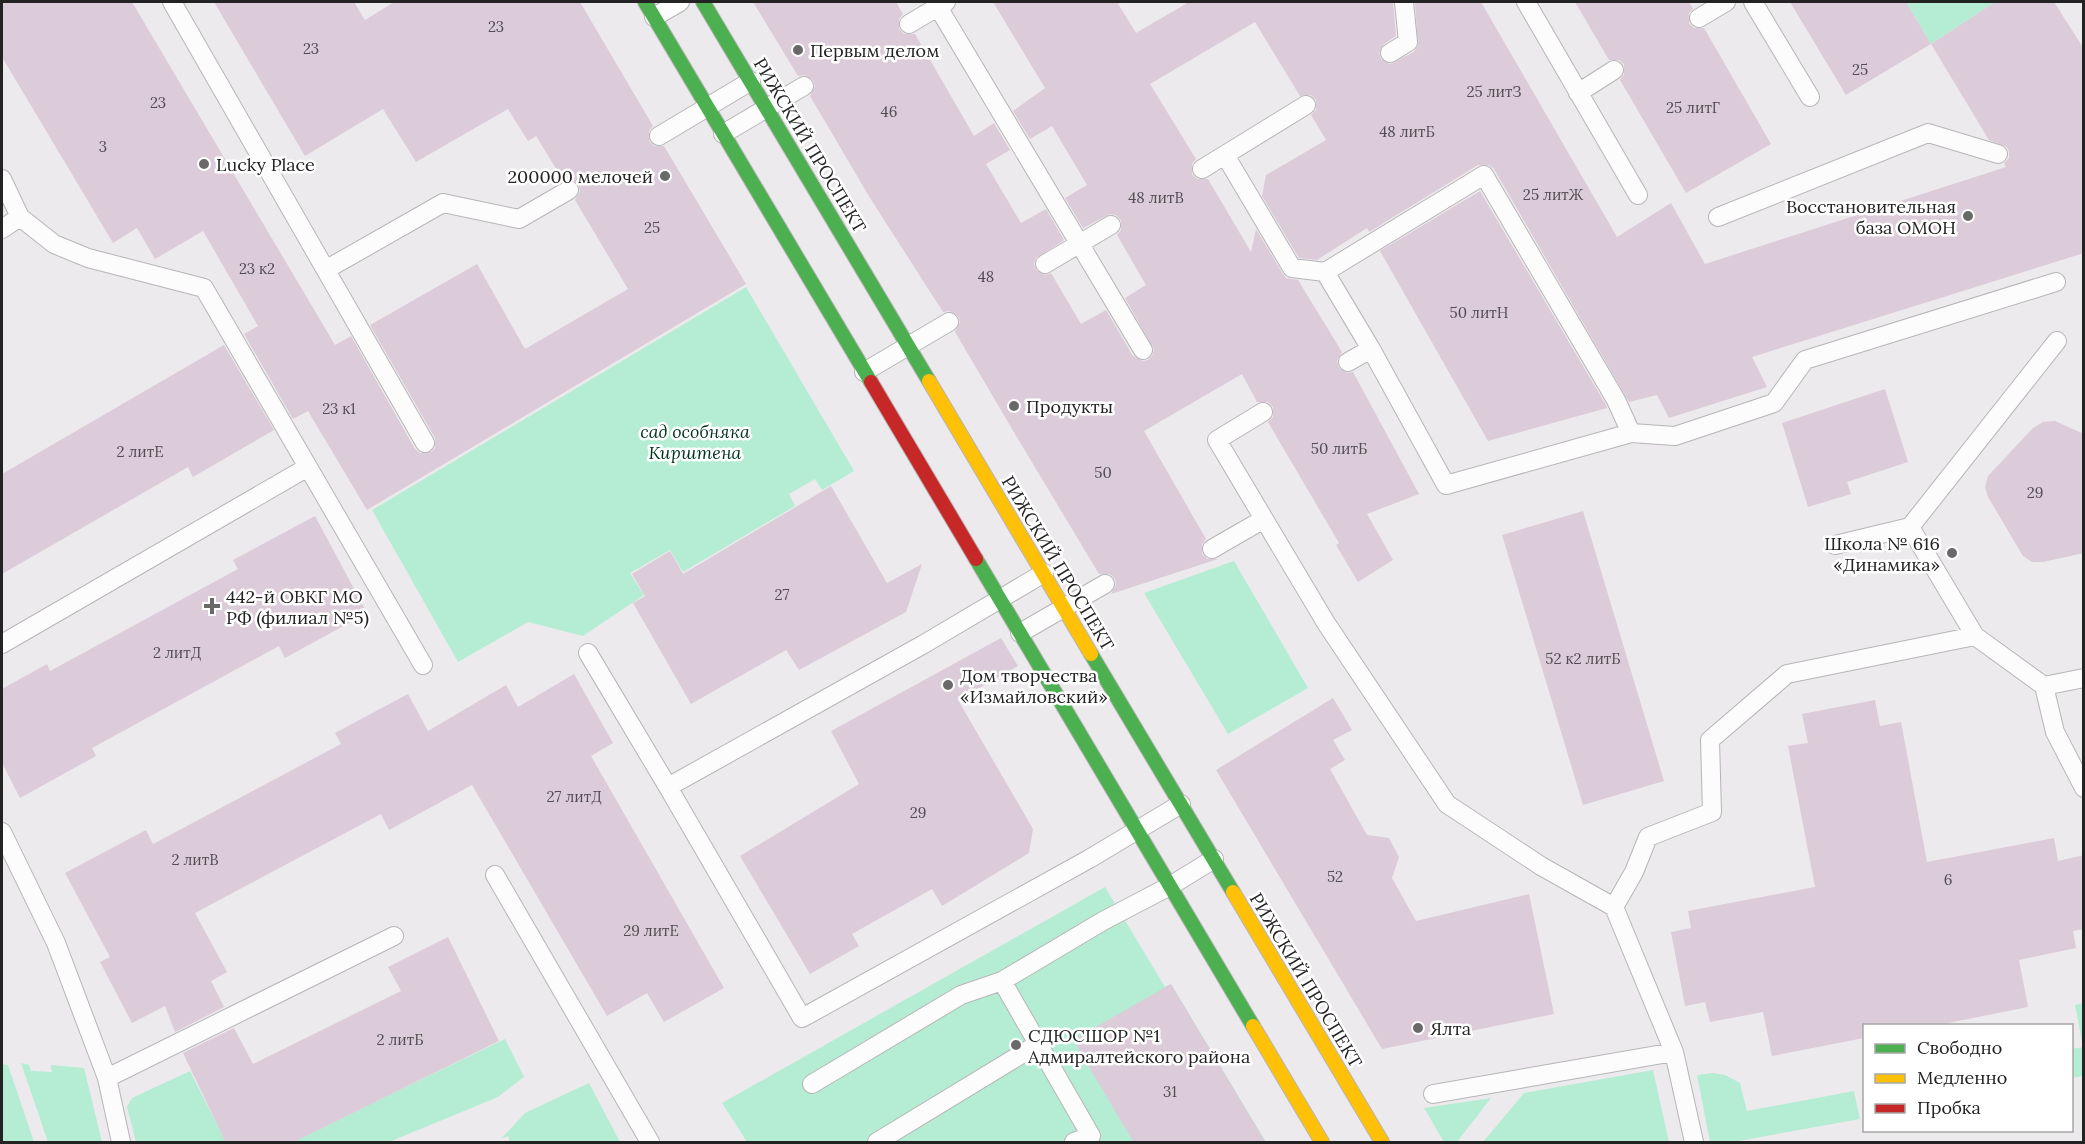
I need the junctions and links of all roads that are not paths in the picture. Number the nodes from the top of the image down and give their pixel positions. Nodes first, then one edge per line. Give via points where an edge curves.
1 (172, 2) edge
2 (680, 2) edge
3 (703, 2) edge
4 (1404, 2) edge
5 (1526, 2) edge
6 (1726, 2) edge
7 (1753, 2) edge
8 (940, 3) edge
9 (649, 9) edge
10 (1698, 18) dead end
11 (909, 24) dead end
12 (1390, 53) dead end
13 (1614, 70) dead end
14 (751, 81) junction
15 (804, 86) dead end
16 (1578, 93) junction
17 (1810, 97) dead end
18 (1306, 105) dead end
19 (707, 107) junction
20 (767, 108) junction
21 (723, 134) junction
22 (659, 136) dead end
23 (1998, 154) dead end
24 (1225, 155) junction
25 (1202, 169) dead end
26 (2, 179) edge
27 (569, 190) dead end
28 (1638, 195) dead end
29 (20, 217) junction
30 (1718, 217) dead end
31 (1111, 225) dead end
32 (2, 229) edge
33 (1080, 243) junction
34 (1045, 264) dead end
35 (327, 269) junction
36 (1325, 272) junction
37 (2056, 282) dead end
38 (949, 322) dead end
39 (2057, 341) dead end
40 (908, 345) junction
41 (1371, 349) junction
42 (1143, 350) dead end
43 (1348, 363) dead end
44 (864, 372) junction
45 (1263, 412) dead end
46 (1631, 433) junction
47 (425, 443) dead end
48 (308, 467) junction
49 (1264, 519) junction
50 (1910, 527) junction
51 (1835, 545) dead end
52 (1212, 549) dead end
53 (1044, 573) junction
54 (1105, 584) dead end
55 (1000, 599) junction
56 (1064, 608) junction
57 (1020, 633) junction
58 (1975, 636) junction
59 (2, 644) edge
60 (588, 653) dead end
61 (423, 665) dead end
62 (2084, 678) edge
63 (2044, 686) junction
64 (668, 787) junction
65 (2083, 787) edge
66 (1181, 804) junction
67 (1137, 830) junction
68 (2, 832) edge
69 (1214, 859) junction
70 (495, 875) dead end
71 (1170, 886) junction
72 (1614, 907) junction
73 (394, 936) dead end
74 (1002, 981) junction
75 (1038, 1044) junction
76 (1674, 1052) junction
77 (107, 1078) junction
78 (812, 1084) dead end
79 (1433, 1094) dead end
80 (121, 1143) edge
81 (650, 1143) edge
82 (877, 1143) edge
83 (1074, 1143) edge
84 (1322, 1143) edge
85 (1382, 1143) edge
86 (1694, 1143) edge

1 - 35 lane
2 - 9 lane
3 - 14 main road, РИЖСКИЙ ПРОСПЕКТ
4 - 12 lane via 1408,42
5 - 16 lane
6 - 10 lane
7 - 17 lane
8 - 11 lane
8 - 33 lane
9 - 19 main road
13 - 16 lane
14 - 19 lane
14 - 20 main road, РИЖСКИЙ ПРОСПЕКТ
15 - 20 lane
16 - 28 lane
18 - 24 lane
19 - 21 main road
19 - 22 lane
20 - 21 lane
20 - 40 main road, РИЖСКИЙ ПРОСПЕКТ
21 - 44 main road
23 - 30 lane via 1928,133
24 - 25 lane
24 - 36 lane via 1292,268
26 - 29 lane
27 - 35 lane via 519,219 443,203
29 - 32 lane
29 - 48 lane via 54,244 88,258 204,288
31 - 33 lane
33 - 34 lane
33 - 42 lane
35 - 47 lane
36 - 41 lane
36 - 46 lane via 1484,175 1616,400
37 - 46 lane via 1805,360 1774,403 1675,436
38 - 40 lane
39 - 50 lane
40 - 44 lane
40 - 53 main road, РИЖСКИЙ ПРОСПЕКТ
41 - 43 lane
41 - 46 lane via 1446,485
44 - 55 main road
45 - 49 lane via 1217,440
48 - 59 lane
48 - 61 lane
49 - 52 lane
49 - 72 lane via 1326,623 1447,804 1541,866
50 - 51 lane
50 - 58 lane
53 - 55 lane
53 - 56 main road, РИЖСКИЙ ПРОСПЕКТ
54 - 56 lane
55 - 57 main road
55 - 64 lane
56 - 57 lane
56 - 66 main road, РИЖСКИЙ ПРОСПЕКТ
57 - 67 main road
58 - 63 lane
58 - 72 lane via 1787,674 1710,740 1712,812 1648,837
60 - 64 lane
62 - 63 lane
63 - 65 lane via 2055,732
64 - 67 lane via 802,1018
66 - 67 lane
66 - 69 main road, РИЖСКИЙ ПРОСПЕКТ
67 - 71 main road
68 - 77 lane via 56,943
69 - 71 lane
69 - 85 main road, РИЖСКИЙ ПРОСПЕКТ
70 - 81 lane
71 - 74 lane
71 - 84 main road
72 - 76 lane
73 - 77 lane
74 - 75 lane
74 - 78 lane via 961,995
75 - 82 lane
75 - 83 lane via 1090,1136
76 - 79 lane
76 - 86 lane
77 - 80 lane

